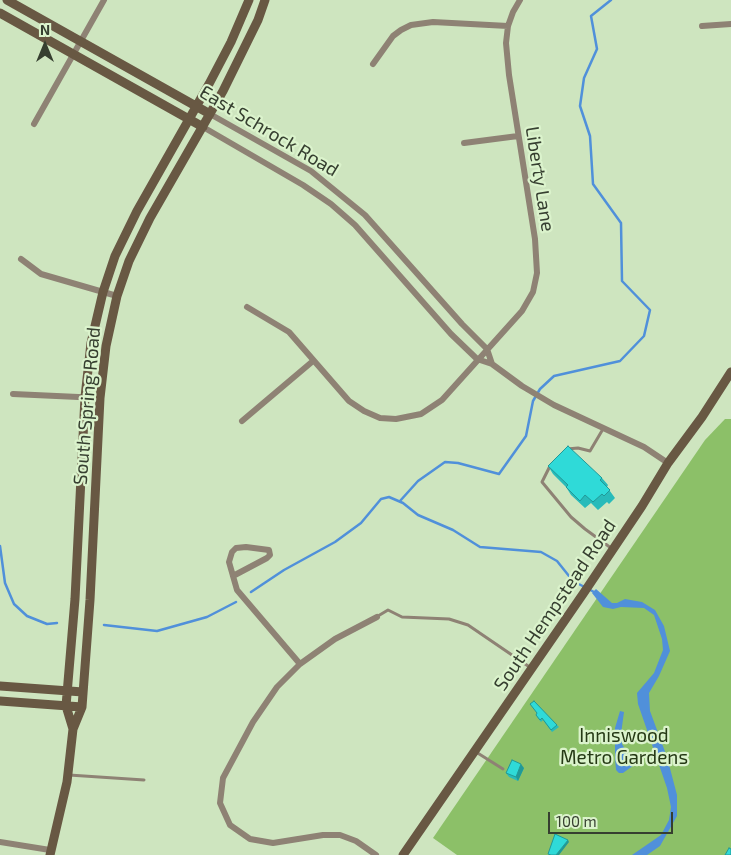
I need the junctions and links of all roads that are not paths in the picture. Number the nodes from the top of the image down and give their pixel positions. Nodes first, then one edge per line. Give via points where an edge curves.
1 (6, 0) edge
2 (104, 0) edge
3 (249, 0) edge
4 (265, 0) edge
5 (520, 0) edge
6 (0, 13) edge
7 (731, 24) edge
8 (508, 26) junction
9 (702, 26) dead end
10 (82, 42) junction
11 (74, 55) junction
12 (373, 64) dead end
13 (197, 106) junction
14 (210, 114) junction
15 (190, 119) junction
16 (34, 124) dead end
17 (203, 127) junction
18 (518, 136) junction
19 (464, 143) dead end
20 (22, 259) dead end
21 (103, 292) junction
22 (117, 296) junction
23 (247, 307) dead end
24 (487, 349) junction
25 (477, 359) junction
26 (313, 361) junction
27 (492, 364) junction
28 (731, 372) edge
29 (13, 394) dead end
30 (85, 396) junction
31 (100, 398) junction
32 (242, 421) dead end
33 (604, 428) junction
34 (562, 455) edge
35 (556, 461) edge
36 (668, 463) junction
37 (613, 549) junction
38 (233, 576) junction
39 (377, 617) joint
40 (300, 664) junction
41 (532, 669) junction
42 (0, 686) edge
43 (67, 691) junction
44 (83, 692) junction
45 (0, 701) edge
46 (66, 706) junction
47 (82, 707) junction
48 (73, 728) junction
49 (475, 752) junction
50 (503, 769) dead end
51 (68, 775) junction
52 (144, 780) dead end
53 (0, 842) edge
54 (50, 853) edge
55 (376, 855) edge
56 (403, 855) edge

1 - 10 main road, East Schrock Road
2 - 10 street
3 - 13 main road, South Spring Road
4 - 14 main road, South Spring Road via 245,49
5 - 8 street, Liberty Lane
6 - 11 main road, East Schrock Road
7 - 9 street
8 - 12 street via 417,24 393,36
8 - 18 street, Liberty Lane via 506,43
10 - 11 street
10 - 13 main road, East Schrock Road
11 - 15 main road, East Schrock Road
11 - 16 street
13 - 14 main road, East Schrock Road
13 - 15 main road, South Spring Road
14 - 17 main road, South Spring Road
14 - 24 street, East Schrock Road via 312,171 365,214
15 - 17 main road, East Schrock Road
15 - 21 main road, South Spring Road via 137,211 115,256
17 - 22 main road, South Spring Road via 150,218 129,261
17 - 25 street, East Schrock Road via 331,204 355,225
18 - 19 street
18 - 24 street, Liberty Lane via 537,274 533,292 522,311
20 - 21 street via 41,274
21 - 22 street
21 - 30 main road, South Spring Road via 91,343
22 - 31 main road, South Spring Road via 106,346
23 - 26 street, Liberty Lane via 288,332
24 - 25 street, Liberty Lane
24 - 27 street, East Schrock Road
25 - 26 street, Liberty Lane via 433,408 396,419 380,418 349,401
25 - 27 street, East Schrock Road
26 - 32 street
27 - 33 street, East Schrock Road via 554,405
28 - 36 main road, South Hempstead Road
29 - 30 street
30 - 31 street
30 - 43 main road, South Spring Road
31 - 44 main road, South Spring Road
33 - 34 lane via 590,451 568,449
33 - 36 street, East Schrock Road via 644,447
35 - 37 lane via 542,482 571,517
36 - 37 main road, South Hempstead Road
37 - 41 main road, South Hempstead Road
38 - 38 street via 229,556 236,548 269,550 270,556
38 - 40 street via 237,590
39 - 40 street via 335,639
39 - 41 lane via 388,610 402,618 449,619 468,625
40 - 55 street via 277,687 253,722 223,778 220,803 230,825 250,839 273,843 340,835 356,841
41 - 49 main road, South Hempstead Road
42 - 43 main road
43 - 44 main road
43 - 46 main road, South Spring Road
44 - 47 main road, South Spring Road
45 - 46 main road
46 - 47 main road
46 - 48 main road, South Spring Road
47 - 48 main road, South Spring Road
48 - 51 main road, South Spring Road
49 - 50 lane
49 - 56 main road, South Hempstead Road
51 - 52 lane
51 - 54 main road, South Spring Road
53 - 54 street

